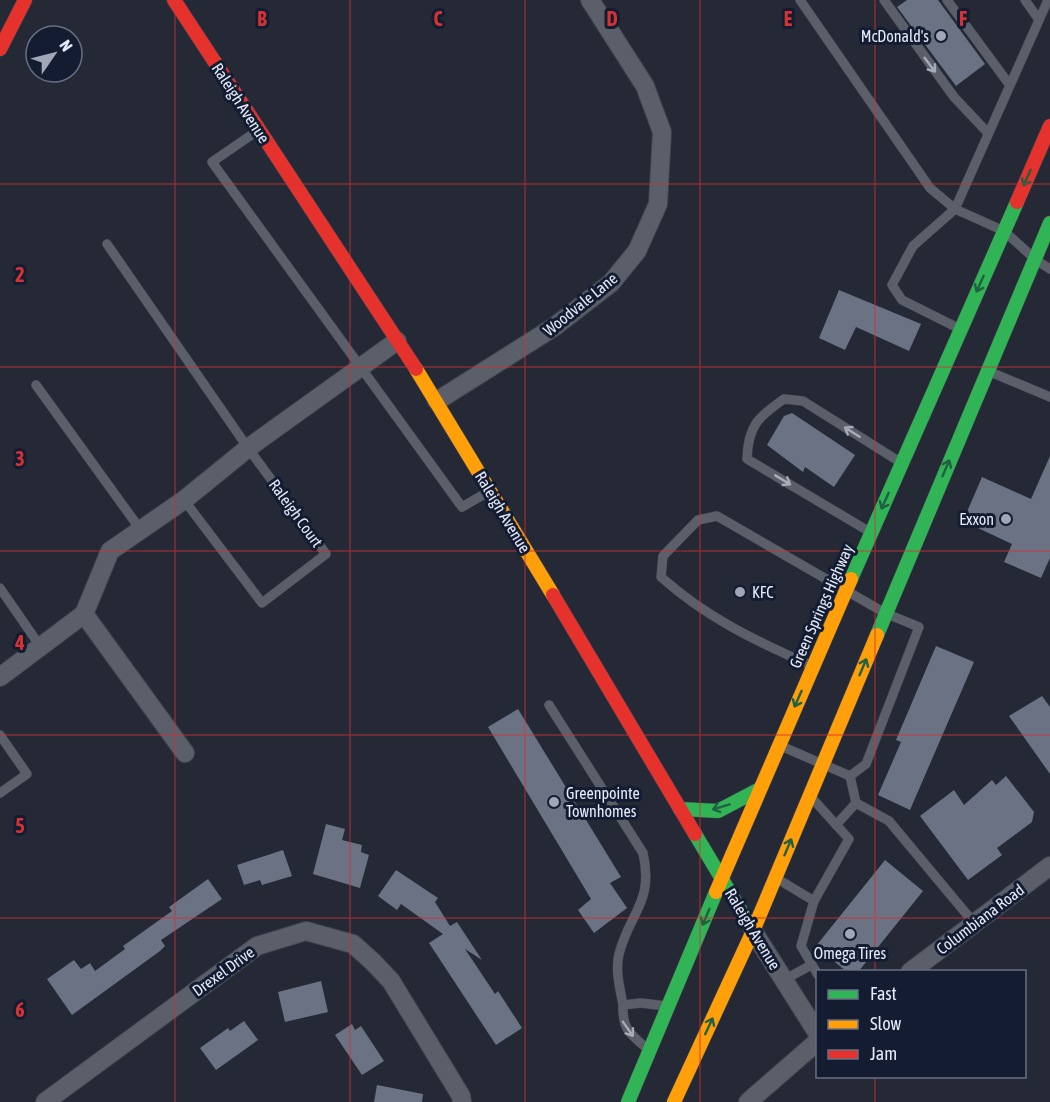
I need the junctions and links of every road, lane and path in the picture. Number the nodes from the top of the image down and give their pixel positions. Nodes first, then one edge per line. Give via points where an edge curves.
1 (25, 0) edge
2 (174, 0) edge
3 (590, 0) edge
4 (800, 0) edge
5 (884, 0) edge
6 (947, 0) edge
7 (1024, 0) edge
8 (1048, 0) edge
9 (1039, 20) junction
10 (0, 49) edge
11 (1009, 84) junction
12 (1050, 126) edge
13 (259, 129) junction
14 (988, 133) junction
15 (956, 209) junction
16 (1050, 223) edge
17 (1004, 231) junction
18 (107, 244) dead end
19 (1036, 260) junction
20 (1050, 269) edge
21 (960, 329) junction
22 (397, 341) junction
23 (361, 368) junction
24 (987, 371) junction
25 (36, 385) dead end
26 (1050, 397) edge
27 (437, 401) junction
28 (248, 448) junction
29 (902, 463) junction
30 (490, 490) junction
31 (184, 500) junction
32 (140, 529) junction
33 (871, 533) junction
34 (0, 588) edge
35 (846, 589) junction
36 (885, 613) junction
37 (84, 614) junction
38 (40, 646) junction
39 (812, 666) junction
40 (0, 677) edge
41 (549, 705) dead end
42 (0, 735) edge
43 (778, 744) junction
44 (185, 753) dead end
45 (822, 765) junction
46 (850, 776) junction
47 (758, 790) junction
48 (0, 793) edge
49 (809, 795) junction
50 (856, 803) junction
51 (680, 808) junction
52 (836, 825) junction
53 (1050, 866) edge
54 (722, 878) junction
55 (775, 878) junction
56 (814, 901) junction
57 (974, 923) junction
58 (753, 931) junction
59 (811, 965) junction
60 (913, 970) edge
61 (816, 972) edge
62 (784, 980) junction
63 (623, 1005) junction
64 (669, 1006) junction
65 (816, 1031) edge
66 (816, 1043) edge
67 (650, 1051) junction
68 (463, 1100) edge
69 (45, 1102) edge
70 (628, 1102) edge
71 (674, 1102) edge
72 (748, 1102) edge

1 - 10 main road
2 - 13 main road, Raleigh Avenue
3 - 27 street, Woodvale Lane via 645,86 662,132 658,204 637,251 611,283 554,327
4 - 15 lane via 930,188
5 -> 14 lane via 954,97
6 - 11 lane
7 - 9 lane
8 - 9 lane
9 - 11 lane
11 - 14 lane
12 -> 17 main road, Green Springs Highway
13 - 22 main road, Raleigh Avenue
13 - 23 lane via 212,162
14 - 15 lane
15 - 17 lane
15 - 21 lane via 913,246 892,285 902,300
16 - 19 main road
17 - 19 lane
17 -> 21 main road, Green Springs Highway
18 - 28 lane, Raleigh Court
19 - 20 lane
19 - 24 main road
21 - 29 main road, Green Springs Highway
22 - 23 street
22 - 27 main road, Raleigh Avenue
23 - 28 street
23 - 30 lane via 462,507
24 - 26 lane
36 -> 24 main road
25 - 32 lane
27 - 30 main road, Raleigh Avenue
28 - 31 street
28 - 31 lane, Raleigh Court via 326,554 262,603
29 -> 33 main road, Green Springs Highway
29 -> 33 lane via 803,401 784,399 760,416 747,437 747,459
30 - 51 main road, Raleigh Avenue
31 - 32 street
32 - 37 street via 110,551
33 - 35 main road, Green Springs Highway
34 - 38 lane
35 - 36 lane
35 - 39 main road, Green Springs Highway
35 - 39 lane via 717,516 698,520 663,556 661,577 691,604 743,635
45 -> 36 main road
36 - 46 lane via 919,627 866,764
37 - 38 street
37 - 44 street
38 - 40 street
39 -> 43 main road, Green Springs Highway
41 - 63 lane via 643,853 647,872 645,897 619,952 617,969
42 - 48 lane via 27,774
43 - 45 lane
43 - 47 main road, Green Springs Highway
45 - 46 lane
45 - 49 main road
46 - 50 lane
47 -> 51 main road via 718,811
47 - 54 main road, Green Springs Highway
49 - 52 lane
55 -> 49 main road
50 - 52 lane
50 - 57 lane via 889,821
51 - 54 main road, Raleigh Avenue
52 - 56 lane via 849,839
53 - 57 street, Columbiana Road
54 - 58 main road, Raleigh Avenue
54 -> 64 main road, Green Springs Highway
55 - 56 lane
55 - 58 main road
56 - 59 lane via 801,946
57 - 60 street, Columbiana Road
58 - 62 street, Raleigh Avenue
71 -> 58 main road
59 - 61 lane
59 - 62 lane
62 - 65 street, Raleigh Avenue
63 - 64 lane
63 -> 67 lane via 622,1020 629,1033
64 - 67 main road, Green Springs Highway
66 - 72 street
67 - 70 main road, Green Springs Highway
68 - 69 street, Drexel Drive via 391,981 374,962 353,944 306,931 257,946

